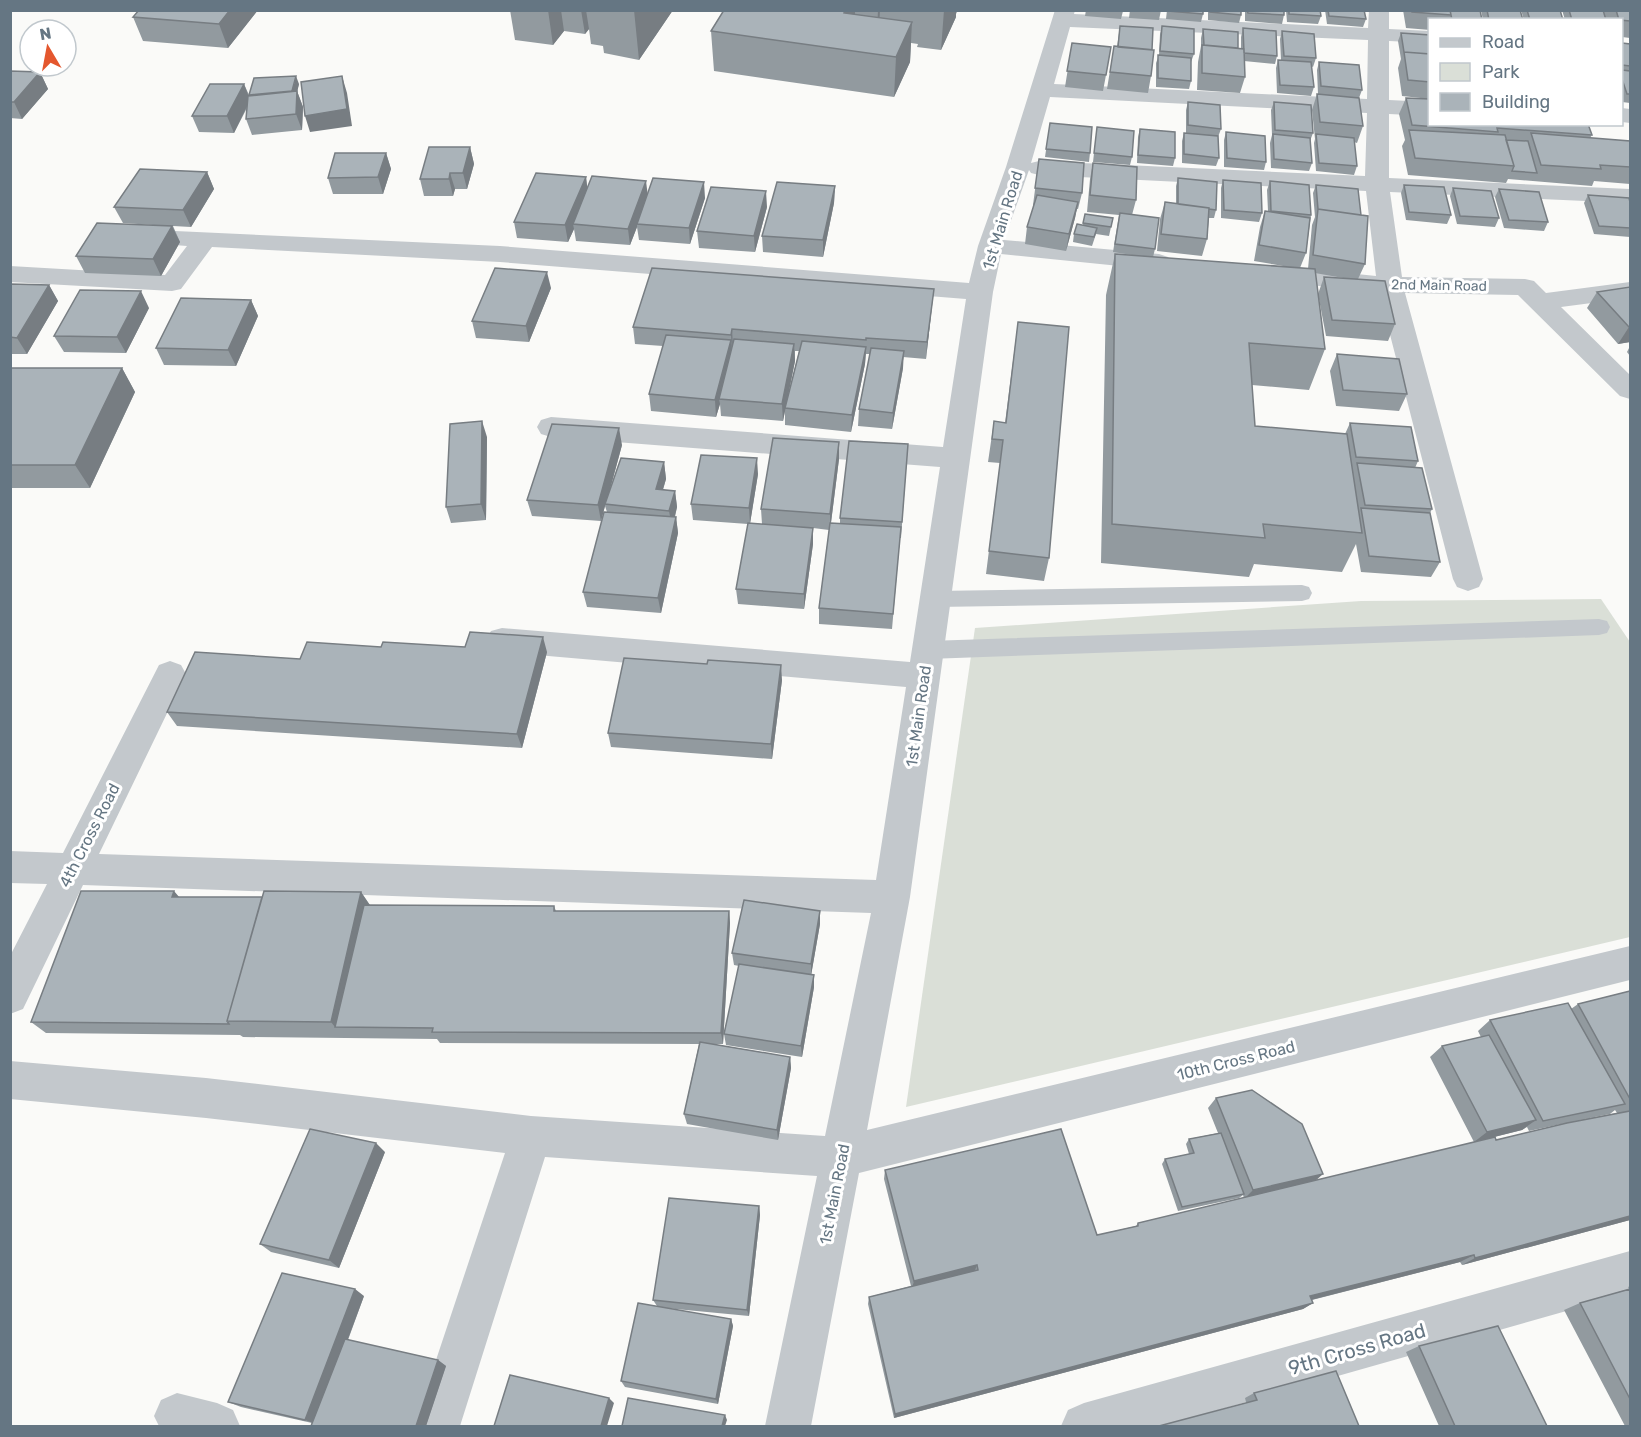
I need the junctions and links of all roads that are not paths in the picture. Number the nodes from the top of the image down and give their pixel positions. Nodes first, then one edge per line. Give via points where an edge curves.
1 (1378, 10) edge
2 (1064, 15) edge
3 (1379, 35) junction
4 (1428, 37) edge
5 (1041, 90) junction
6 (1378, 107) junction
7 (1428, 109) edge
8 (1018, 167) junction
9 (1377, 184) junction
10 (1630, 196) edge
11 (132, 236) edge
12 (206, 238) junction
13 (990, 246) junction
14 (1179, 264) edge
15 (1249, 271) edge
16 (10, 274) edge
17 (1390, 285) junction
18 (1630, 290) edge
19 (980, 292) junction
20 (1540, 302) junction
21 (1630, 390) edge
22 (551, 427) edge
23 (956, 458) junction
24 (1468, 579) dead end
25 (1302, 593) dead end
26 (936, 599) junction
27 (1599, 627) dead end
28 (482, 638) edge
29 (926, 663) junction
30 (170, 674) dead end
31 (10, 867) edge
32 (73, 868) junction
33 (892, 897) junction
34 (1630, 963) edge
35 (10, 996) edge
36 (10, 1080) edge
37 (531, 1136) junction
38 (841, 1157) junction
39 (1630, 1272) edge
40 (436, 1426) edge
41 (788, 1426) edge
42 (1084, 1426) edge

1 - 3 street
2 - 3 street
2 - 5 street, 1st Main Road
3 - 4 street
3 - 6 street
5 - 6 street
5 - 8 street, 1st Main Road
6 - 7 street
6 - 9 street
8 - 9 street
8 - 13 street, 1st Main Road
9 - 10 street
9 - 17 street
11 - 12 street
12 - 16 street via 172,283
12 - 19 street via 500,254
13 - 14 street
13 - 19 street, 1st Main Road
15 - 17 street, 2nd Main Road
17 - 20 street, 2nd Main Road via 1525,287
17 - 24 street
18 - 20 street
19 - 23 street, 1st Main Road
20 - 21 street, 2nd Main Road
22 - 23 street
23 - 26 street, 1st Main Road
25 - 26 lane
26 - 29 street, 1st Main Road
27 - 29 lane
28 - 29 street
29 - 33 street, 1st Main Road
30 - 32 street, 4th Cross Road
31 - 32 street
32 - 33 street
32 - 35 street, 4th Cross Road
33 - 38 street, 1st Main Road
34 - 38 street, 10th Cross Road
36 - 37 street, 10th Cross Road via 206,1098
37 - 38 street, 10th Cross Road
37 - 40 street
38 - 41 street, 1st Main Road
39 - 42 street, 9th Cross Road

